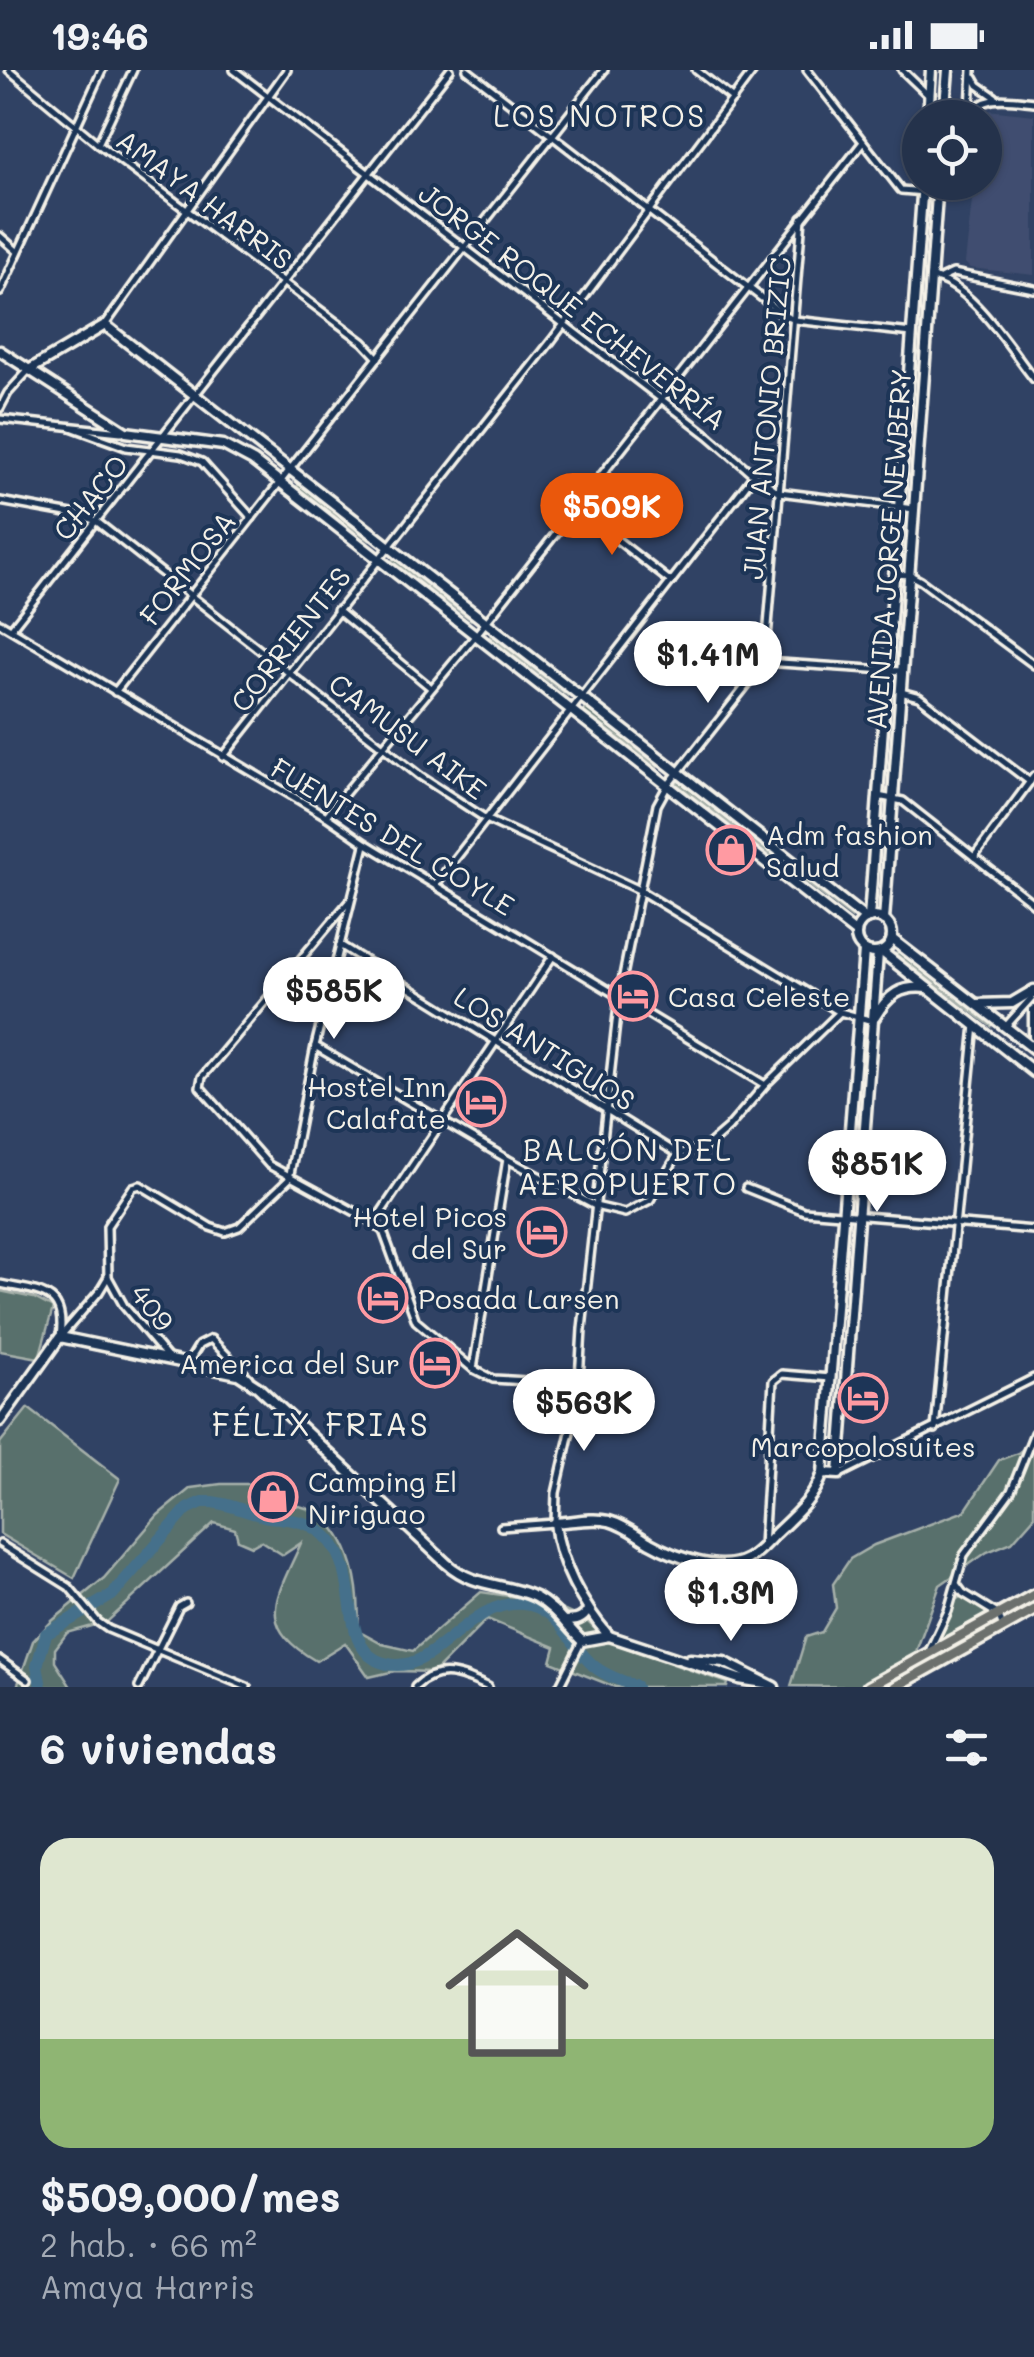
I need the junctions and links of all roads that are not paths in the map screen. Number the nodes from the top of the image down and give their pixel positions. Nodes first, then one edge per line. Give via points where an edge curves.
1 (9, 70) edge
2 (102, 70) edge
3 (134, 70) edge
4 (234, 70) edge
5 (286, 70) edge
6 (450, 70) edge
7 (467, 70) edge
8 (604, 70) edge
9 (696, 70) edge
10 (754, 70) edge
11 (807, 70) edge
12 (902, 70) edge
13 (931, 70) edge
14 (948, 70) edge
15 (972, 72) edge
16 (268, 96) junction
17 (929, 96) junction
18 (733, 98) junction
19 (998, 98) junction
20 (929, 100) edge
21 (946, 100) edge
22 (970, 100) edge
23 (989, 100) edge
24 (1034, 102) edge
25 (76, 126) junction
26 (553, 137) junction
27 (863, 142) junction
28 (98, 144) junction
29 (369, 172) junction
30 (902, 189) edge
31 (922, 200) edge
32 (938, 200) edge
33 (188, 209) junction
34 (647, 210) junction
35 (802, 218) junction
36 (0, 236) edge
37 (464, 248) junction
38 (18, 251) junction
39 (930, 276) junction
40 (942, 278) junction
41 (284, 283) junction
42 (746, 288) junction
43 (1034, 289) edge
44 (0, 292) edge
45 (795, 320) junction
46 (105, 324) junction
47 (564, 324) junction
48 (912, 334) junction
49 (0, 351) edge
50 (378, 358) junction
51 (29, 370) junction
52 (1034, 379) edge
53 (196, 394) junction
54 (660, 398) junction
55 (0, 408) edge
56 (0, 418) edge
57 (71, 427) junction
58 (126, 432) junction
59 (163, 438) junction
60 (152, 451) junction
61 (291, 468) junction
62 (754, 475) junction
63 (280, 482) junction
64 (779, 492) junction
65 (0, 501) edge
66 (575, 507) junction
67 (899, 507) junction
68 (914, 509) junction
69 (252, 518) junction
70 (96, 521) junction
71 (389, 544) junction
72 (378, 559) junction
73 (893, 574) junction
74 (910, 575) junction
75 (671, 582) junction
76 (192, 595) junction
77 (337, 610) junction
78 (486, 620) junction
79 (0, 623) edge
80 (11, 630) junction
81 (476, 635) junction
82 (765, 662) junction
83 (1034, 665) edge
84 (885, 670) junction
85 (290, 671) junction
86 (903, 671) junction
87 (430, 687) junction
88 (115, 692) junction
89 (901, 692) junction
90 (582, 696) junction
91 (571, 710) junction
92 (383, 747) junction
93 (222, 757) junction
94 (678, 772) junction
95 (1032, 779) edge
96 (668, 785) junction
97 (877, 796) junction
98 (893, 798) junction
99 (326, 816) junction
100 (486, 819) junction
101 (365, 843) junction
102 (974, 857) junction
103 (435, 885) junction
104 (639, 890) junction
105 (352, 899) junction
106 (1034, 904) edge
107 (868, 919) junction
108 (884, 920) junction
109 (856, 932) junction
110 (892, 938) junction
111 (340, 945) junction
112 (864, 951) junction
113 (880, 952) junction
114 (552, 956) junction
115 (928, 988) junction
116 (1034, 993) edge
117 (618, 996) junction
118 (976, 1004) junction
119 (1034, 1010) edge
120 (840, 1012) junction
121 (859, 1019) junction
122 (872, 1021) junction
123 (975, 1026) junction
124 (1005, 1027) junction
125 (1034, 1036) edge
126 (994, 1040) junction
127 (496, 1042) junction
128 (316, 1046) junction
129 (1030, 1046) edge
130 (1016, 1058) junction
131 (1034, 1072) edge
132 (765, 1084) junction
133 (606, 1110) junction
134 (442, 1122) junction
135 (678, 1154) junction
136 (508, 1160) junction
137 (289, 1179) junction
138 (746, 1188) dead end
139 (595, 1206) junction
140 (844, 1215) junction
141 (858, 1216) junction
142 (374, 1223) junction
143 (955, 1224) junction
144 (1034, 1230) edge
145 (108, 1277) junction
146 (0, 1284) edge
147 (60, 1338) junction
148 (834, 1341) junction
149 (849, 1342) junction
150 (170, 1360) junction
151 (187, 1364) junction
152 (473, 1369) junction
153 (831, 1378) junction
154 (1034, 1378) edge
155 (579, 1384) junction
156 (258, 1387) junction
157 (0, 1421) edge
158 (935, 1428) junction
159 (1034, 1433) edge
160 (823, 1472) junction
161 (840, 1474) junction
162 (554, 1523) junction
163 (501, 1526) dead end
164 (0, 1544) edge
165 (763, 1546) junction
166 (956, 1582) junction
167 (1034, 1596) edge
168 (186, 1602) dead end
169 (588, 1610) junction
170 (1034, 1610) edge
171 (999, 1615) junction
172 (565, 1621) junction
173 (999, 1630) junction
174 (609, 1636) junction
175 (581, 1643) junction
176 (156, 1649) junction
177 (925, 1656) junction
178 (0, 1660) edge
179 (28, 1680) dead end
180 (140, 1687) edge
181 (247, 1687) edge
182 (415, 1687) edge
183 (488, 1687) edge
184 (559, 1687) edge
185 (774, 1687) edge
186 (868, 1687) edge
187 (895, 1687) edge

1 - 25 street, AMAYA HARRIS
2 - 25 street
3 - 28 street
4 - 16 street, JORGE ROQUE ECHEVERRÍA
5 - 16 street
6 - 29 street, CHACO
7 - 26 street
8 - 26 street, FORMOSA
9 - 18 street
10 - 18 street, CORRIENTES
11 - 27 street
12 - 17 street
13 - 17 street
14 - 21 street
15 - 19 street
15 - 22 street
16 - 29 street, JORGE ROQUE ECHEVERRÍA
16 - 33 street
17 - 20 street
18 - 34 street, CORRIENTES
19 - 23 street
19 - 24 street
25 - 28 street, AMAYA HARRIS
25 - 38 street
26 - 34 street
26 - 37 street, FORMOSA
27 - 30 street
27 - 35 street
28 - 33 street, AMAYA HARRIS
29 - 37 street, JORGE ROQUE ECHEVERRÍA
29 - 41 street, CHACO
31 - 48 street, AVENIDA JORGE NEWBERY
32 - 39 street, AVENIDA JORGE NEWBERY
33 - 41 street, AMAYA HARRIS
33 - 46 street
34 - 42 street
34 - 47 street, CORRIENTES
35 - 42 street
35 - 45 street, JUAN ANTONIO BRIZIC
36 - 38 street
37 - 47 street, JORGE ROQUE ECHEVERRÍA
37 - 50 street, FORMOSA
38 - 44 street
39 - 40 street
39 - 68 street, AVENIDA JORGE NEWBERY
40 - 43 street via 953,273
40 - 52 street via 982,312
41 - 50 street, AMAYA HARRIS
41 - 53 street, CHACO
42 - 45 street
42 - 54 street
45 - 48 street
45 - 64 street, JUAN ANTONIO BRIZIC
46 - 51 street
46 - 53 street
47 - 54 street, JORGE ROQUE ECHEVERRÍA
47 - 71 street, CORRIENTES
48 - 67 street, AVENIDA JORGE NEWBERY
49 - 51 street
50 - 61 street, FORMOSA
51 - 55 street
51 - 58 street
53 - 59 street, CHACO
53 - 61 street
54 - 62 street, JORGE ROQUE ECHEVERRÍA
54 - 66 street
56 - 57 street
57 - 58 street
57 - 60 street
58 - 59 street
59 - 60 street, CHACO
59 - 63 street via 234,450
60 - 69 street via 202,462
60 - 70 street, CHACO
61 - 63 street, FORMOSA
61 - 71 street
62 - 64 street, JORGE ROQUE ECHEVERRÍA
62 - 75 street
63 - 69 street, FORMOSA
63 - 72 street
64 - 67 street, JORGE ROQUE ECHEVERRÍA
64 - 82 street, JUAN ANTONIO BRIZIC
65 - 70 street, CAMUSU AIKE
66 - 75 street
66 - 78 street
67 - 68 street, JORGE ROQUE ECHEVERRÍA
67 - 73 street, AVENIDA JORGE NEWBERY
68 - 74 street, AVENIDA JORGE NEWBERY
69 - 76 street, FORMOSA
70 - 76 street, CAMUSU AIKE
70 - 80 street, CHACO
71 - 72 street, CORRIENTES
71 - 78 street
72 - 77 street, CORRIENTES
72 - 81 street
73 - 74 street
73 - 84 street, AVENIDA JORGE NEWBERY
74 - 83 street
74 - 86 street, AVENIDA JORGE NEWBERY
75 - 90 street
76 - 85 street, CAMUSU AIKE
76 - 88 street, FORMOSA
77 - 85 street, CORRIENTES
77 - 87 street
78 - 81 street
78 - 90 street
79 - 80 street, FUENTES DEL COYLE
80 - 88 street, FUENTES DEL COYLE
81 - 87 street
81 - 91 street
82 - 84 street
82 - 94 street
84 - 86 street
84 - 97 street, AVENIDA JORGE NEWBERY
85 - 92 street, CAMUSU AIKE
85 - 93 street, CORRIENTES
86 - 89 street, AVENIDA JORGE NEWBERY
87 - 92 street
88 - 93 street, FUENTES DEL COYLE
89 - 95 street via 919,697
89 - 98 street, AVENIDA JORGE NEWBERY
90 - 91 street
90 - 94 street
91 - 96 street
91 - 100 street
92 - 99 street
92 - 100 street, CAMUSU AIKE
93 - 99 street, FUENTES DEL COYLE
94 - 96 street
94 - 107 street
95 - 102 street
96 - 104 street via 657,804
96 - 109 street
97 - 98 street
97 - 107 street, AVENIDA JORGE NEWBERY
98 - 102 street
98 - 108 street, AVENIDA JORGE NEWBERY
99 - 101 street, FUENTES DEL COYLE
100 - 103 street
100 - 104 street, CAMUSU AIKE
101 - 103 street, FUENTES DEL COYLE
101 - 105 street
102 - 106 street
103 - 114 street, FUENTES DEL COYLE
104 - 117 street
104 - 120 street, CAMUSU AIKE
105 - 111 street
105 - 137 street via 202,1077 202,1092
107 - 108 street
107 - 109 street
108 - 110 street
109 - 112 street
110 - 113 street
110 - 118 street
111 - 127 street, LOS ANTIGUOS
111 - 128 street
112 - 113 street
112 - 121 street
113 - 115 street
113 - 122 street
114 - 117 street, FUENTES DEL COYLE
114 - 127 street
115 - 122 street via 905,987 888,997
115 - 123 street
116 - 118 street via 1012,1003
116 - 124 street
117 - 132 street, FUENTES DEL COYLE
117 - 133 street
118 - 124 street
119 - 125 street
120 - 121 street, CAMUSU AIKE
120 - 132 street
121 - 122 street, CAMUSU AIKE
121 - 140 street
122 - 141 street
123 - 126 street
123 - 143 street
124 - 126 street
124 - 129 street
126 - 130 street
127 - 133 street, LOS ANTIGUOS
127 - 134 street
128 - 134 street
128 - 137 street
129 - 130 street
130 - 131 street
132 - 135 street via 706,1147
133 - 135 street, LOS ANTIGUOS
133 - 139 street
134 - 136 street
134 - 142 street
135 - 139 street via 650,1200 625,1213
136 - 139 street
136 - 152 street
137 - 142 street
137 - 145 street via 225,1232 140,1185 133,1188 107,1226
138 - 140 street via 804,1211
139 - 155 street
140 - 141 street
140 - 148 street
141 - 143 street
141 - 149 street
142 - 152 street via 388,1239 416,1321
143 - 144 street
143 - 158 street
145 - 147 street
145 - 150 street, 409
146 - 147 street via 54,1299 61,1308
147 - 150 street
147 - 157 street
148 - 149 street
148 - 153 street
149 - 161 street
150 - 151 street
151 - 156 street via 238,1374
151 - 156 street via 211,1339
152 - 155 street via 493,1379
153 - 160 street
153 - 165 street via 775,1378
154 - 158 street
155 - 162 street
156 - 172 street via 453,1569 532,1596
158 - 161 street
159 - 166 street via 1012,1491 967,1548
160 - 161 street
160 - 165 street via 808,1502
162 - 163 street
162 - 165 street via 613,1522 666,1551 720,1564 739,1562
162 - 169 street
164 - 176 street via 59,1580 98,1622
166 - 171 street
166 - 177 street
167 - 171 main road
168 - 176 street
169 - 172 street
169 - 174 street
170 - 173 main road
171 - 173 street
171 - 177 main road
172 - 175 street
173 - 187 main road
174 - 175 street
174 - 185 street
175 - 184 street
176 - 180 street
176 - 181 street
177 - 186 main road
178 - 179 street
182 - 183 street via 434,1674 456,1673

